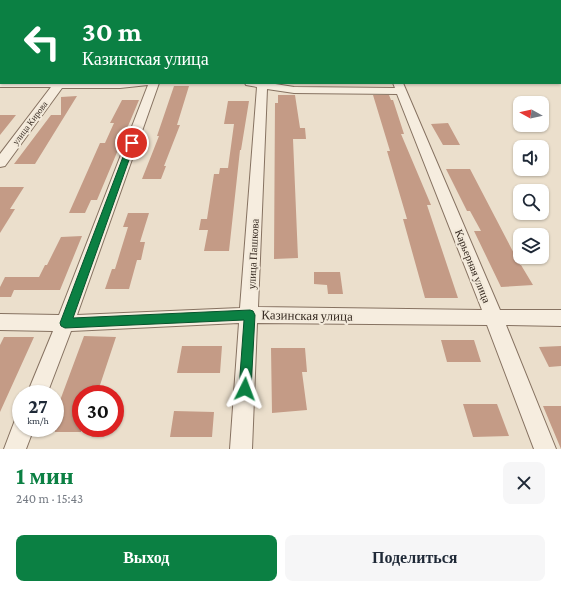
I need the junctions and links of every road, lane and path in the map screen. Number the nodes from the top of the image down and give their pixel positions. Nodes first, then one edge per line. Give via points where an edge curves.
1 (0, 84) edge
2 (60, 84) edge
3 (132, 84) edge
4 (154, 84) edge
5 (258, 84) edge
6 (400, 87) edge
7 (0, 163) edge
8 (250, 315) junction
9 (494, 318) junction
10 (561, 318) edge
11 (0, 322) edge
12 (65, 323) junction
13 (41, 385) edge
14 (20, 437) edge
15 (15, 449) edge
16 (242, 449) edge
17 (545, 449) edge

1 - 2 street
2 - 3 street
2 - 7 street, улица Кирова
4 - 12 street
5 - 6 street via 294,90
5 - 8 street, улица Пашкова
6 - 9 street, Карьерная улица
8 - 9 street, Казинская улица
8 - 12 street, Казинская улица
8 - 16 street, улица Пашкова
9 - 10 street, Казинская улица
9 - 17 street, Карьерная улица
11 - 12 street, Казинская улица
12 - 13 street
14 - 15 street

